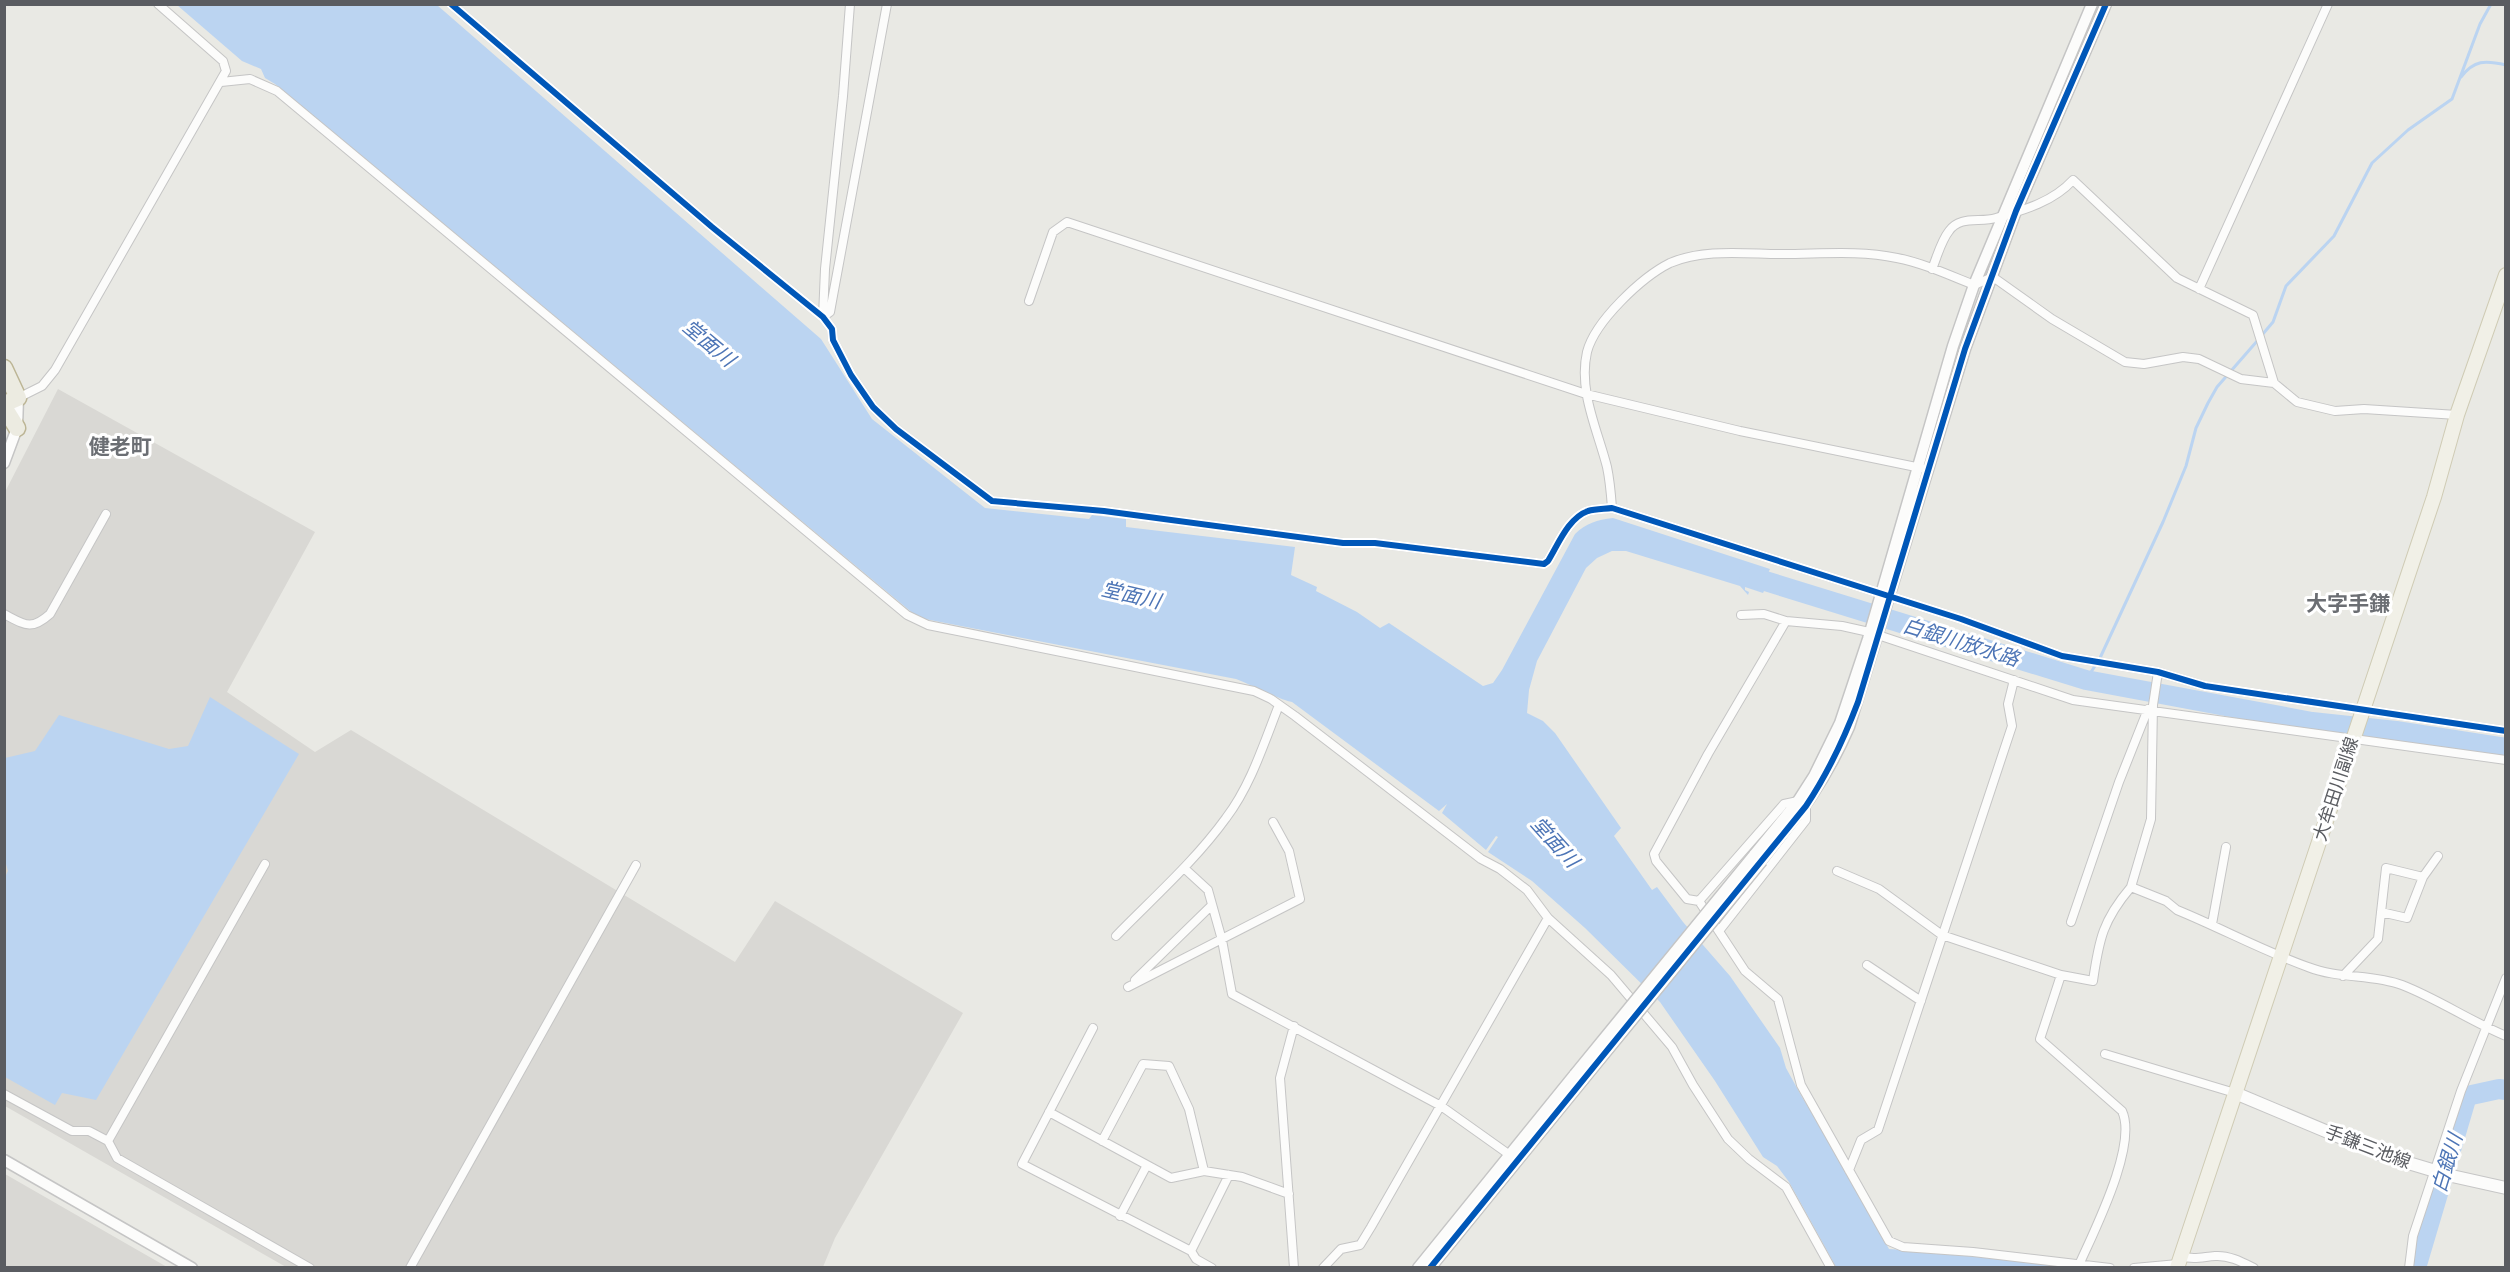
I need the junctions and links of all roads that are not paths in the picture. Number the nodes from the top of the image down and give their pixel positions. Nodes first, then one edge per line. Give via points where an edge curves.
1 (158, 4) edge
2 (451, 4) edge
3 (850, 4) edge
4 (887, 4) edge
5 (2092, 4) edge
6 (2106, 4) edge
7 (2328, 4) edge
8 (221, 82) junction
9 (2016, 211) junction
10 (2002, 216) junction
11 (1932, 269) junction
12 (2505, 275) edge
13 (1993, 277) junction
14 (1974, 285) junction
15 (2199, 289) junction
16 (1029, 301) dead end
17 (823, 317) junction
18 (4, 368) edge
19 (2274, 383) junction
20 (1586, 394) junction
21 (9, 403) edge
22 (2457, 415) junction
23 (17, 428) joint
24 (4, 463) edge
25 (1922, 468) junction
26 (1612, 508) junction
27 (106, 514) dead end
28 (1885, 595) junction
29 (4, 614) edge
30 (1741, 615) dead end
31 (1786, 621) junction
32 (1874, 634) junction
33 (2158, 675) junction
34 (2014, 680) junction
35 (1280, 705) junction
36 (2151, 708) junction
37 (2362, 711) junction
38 (2505, 731) edge
39 (2353, 739) junction
40 (2505, 760) edge
41 (1802, 803) junction
42 (1273, 822) dead end
43 (2226, 847) dead end
44 (2438, 856) dead end
45 (265, 864) dead end
46 (636, 865) dead end
47 (1184, 868) junction
48 (1837, 871) dead end
49 (2423, 877) junction
50 (2131, 887) junction
51 (1699, 901) junction
52 (1212, 905) junction
53 (2381, 912) junction
54 (1548, 918) junction
55 (2071, 922) dead end
56 (2212, 924) junction
57 (1719, 931) junction
58 (1942, 935) junction
59 (1116, 936) dead end
60 (1222, 940) junction
61 (2281, 955) junction
62 (1867, 964) dead end
63 (2061, 975) junction
64 (2343, 976) junction
65 (2505, 978) edge
66 (1920, 1001) junction
67 (1294, 1026) junction
68 (1093, 1028) dead end
69 (2486, 1028) junction
70 (2505, 1036) edge
71 (2105, 1054) dead end
72 (2235, 1093) junction
73 (4, 1094) edge
74 (1441, 1106) junction
75 (1049, 1112) junction
76 (108, 1141) junction
77 (1102, 1141) junction
78 (1513, 1157) junction
79 (4, 1160) edge
80 (1147, 1165) junction
81 (1849, 1170) junction
82 (1204, 1171) junction
83 (2436, 1171) junction
84 (1229, 1175) junction
85 (2505, 1188) edge
86 (1289, 1194) junction
87 (1120, 1216) junction
88 (1191, 1251) junction
89 (2179, 1263) edge
90 (2079, 1265) junction
91 (192, 1268) edge
92 (310, 1268) edge
93 (410, 1268) edge
94 (1212, 1268) edge
95 (1294, 1268) edge
96 (1323, 1268) edge
97 (1418, 1268) edge
98 (1430, 1268) edge
99 (1832, 1268) edge
100 (2110, 1268) edge
101 (2134, 1268) edge
102 (2254, 1268) edge
103 (2409, 1268) edge

1 - 8 street via 223,61 226,72
2 - 17 street
3 - 17 street
4 - 17 street via 830,312
5 - 10 street
6 - 9 street
7 - 15 street
8 - 21 street via 55,370 42,386
8 - 35 street via 250,79 277,91 907,615 928,626 1254,691
9 - 10 street
9 - 13 street
9 - 15 street via 2041,204 2073,180 2177,278
10 - 11 street via 1959,222 1949,230
10 - 14 street
11 - 14 street
11 - 20 street via 1897,258 1844,252 1725,253 1671,263 1636,288 1595,333 1587,351
12 - 22 main road, 大牟田川副線
13 - 14 street
13 - 19 street via 2052,319 2124,362 2199,359 2241,379
13 - 25 street
14 - 25 street
15 - 19 street via 2253,315
16 - 20 street via 1053,232 1067,222
17 - 26 street via 851,375 873,407 896,429 992,501 1544,564 1579,516
18 - 21 highway
19 - 22 street via 2297,402 2335,411
20 - 25 street
20 - 26 street via 1607,467
21 - 23 highway
22 - 37 main road, 大牟田川副線 via 2434,497
23 - 24 street
25 - 28 street
26 - 28 street
27 - 29 street via 50,614 32,626
28 - 32 street
28 - 33 street via 2062,656
30 - 31 street via 1764,614
31 - 32 street via 1842,626
31 - 51 street via 1654,854 1687,899
32 - 34 street
32 - 41 street via 1849,727 1823,780
33 - 36 street
33 - 37 street
34 - 36 street via 2073,700
34 - 58 street via 2008,704 2012,726
35 - 47 street via 1245,787
35 - 54 street via 1522,886
36 - 39 street
36 - 50 street via 2151,819
36 - 55 street via 2119,782
37 - 38 street
37 - 39 main road, 大牟田川副線
39 - 40 street
39 - 61 main road, 大牟田川副線
41 - 51 street via 1784,804
41 - 57 street via 1806,820
41 - 78 street, bridge
42 - 60 street via 1289,851 1300,899
43 - 56 street
44 - 49 street
45 - 76 street
46 - 93 street
47 - 52 street via 1208,890
47 - 59 street
48 - 58 street via 1879,889
49 - 53 street via 2407,918
49 - 53 street via 2386,868
50 - 56 street
50 - 63 street via 2115,906 2099,940 2093,981
51 - 57 street
52 - 60 street
52 - 60 street via 1128,987
53 - 64 street via 2378,939
54 - 74 street
54 - 99 street via 1611,975 1672,1047 1728,1139 1786,1187
56 - 61 street
57 - 81 street via 1745,971 1778,999 1801,1085
58 - 63 street
58 - 66 street
60 - 67 street via 1232,994
61 - 64 street via 2307,967
61 - 72 main road, 大牟田川副線
62 - 66 street
63 - 90 street via 2040,1039 2122,1111 2126,1119 2120,1164 2111,1192
64 - 69 street via 2392,982 2446,1004
65 - 69 street
66 - 81 street via 1878,1130 1861,1140
67 - 74 street
67 - 86 street via 1280,1078
68 - 75 street
69 - 70 street
69 - 83 street via 2461,1090
71 - 72 street
72 - 83 main road, 手鎌三池線 via 2385,1156
72 - 89 main road, 大牟田川副線
73 - 76 street via 72,1131 89,1131
74 - 78 street
74 - 96 street via 1360,1245 1341,1249
75 - 77 street
75 - 87 street via 1023,1164
76 - 92 street via 117,1158
77 - 80 street
77 - 82 street via 1143,1064 1168,1066 1189,1109
78 - 97 street
78 - 98 street
79 - 91 street
80 - 82 street via 1172,1178
80 - 87 street
81 - 90 street via 1889,1240 1903,1247
82 - 84 street
83 - 85 main road, 手鎌三池線
83 - 103 street via 2413,1236
84 - 86 street
84 - 88 street
86 - 95 street
87 - 88 street
88 - 94 street via 1196,1259
89 - 101 street
89 - 102 street via 2217,1256
90 - 100 street

